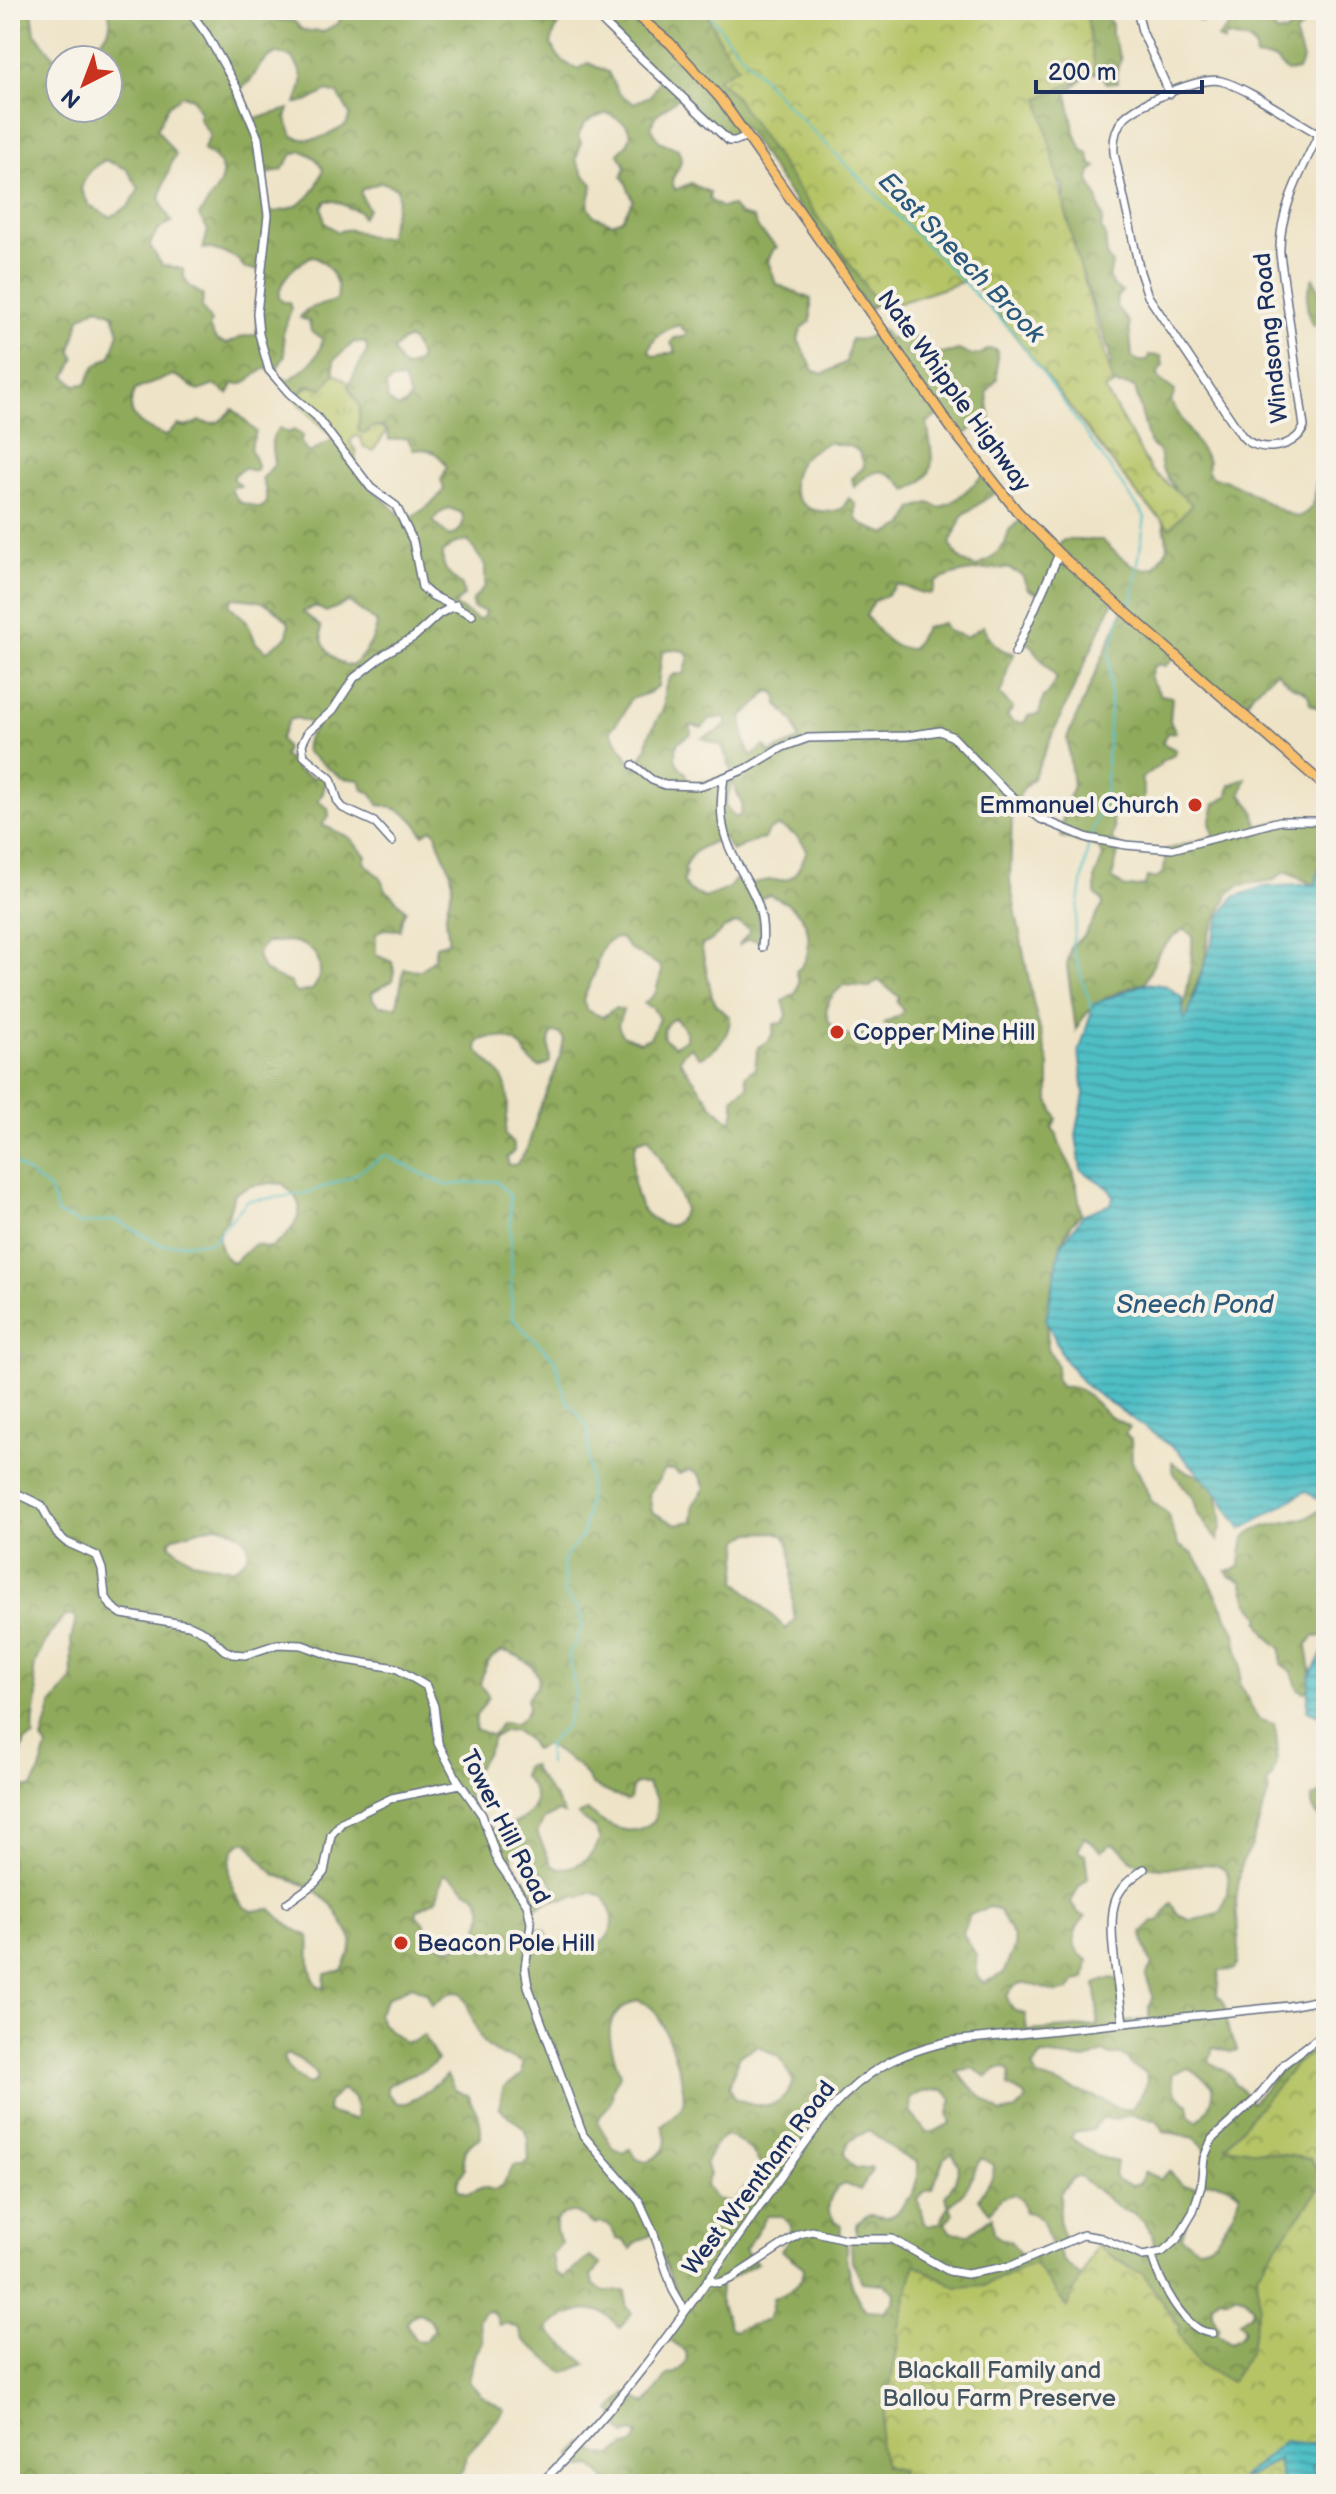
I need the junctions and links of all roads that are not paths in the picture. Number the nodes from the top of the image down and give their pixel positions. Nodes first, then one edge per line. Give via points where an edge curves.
1 (189, 10) edge
2 (598, 10) edge
3 (630, 10) edge
4 (1137, 10) edge
5 (1170, 94) junction
6 (1326, 119) edge
7 (1319, 134) junction
8 (747, 136) junction
9 (1059, 554) junction
10 (456, 605) junction
11 (472, 615) dead end
12 (1015, 653) dead end
13 (633, 765) dead end
14 (724, 778) junction
15 (1326, 787) edge
16 (1326, 821) edge
17 (392, 842) dead end
18 (762, 947) dead end
19 (10, 1490) edge
20 (460, 1784) junction
21 (1144, 1869) dead end
22 (287, 1903) dead end
23 (1326, 1999) edge
24 (1123, 2023) junction
25 (1326, 2032) edge
26 (1152, 2255) junction
27 (707, 2280) junction
28 (685, 2311) junction
29 (1212, 2333) dead end
30 (540, 2484) edge

1 - 10 street via 232,78 258,138 268,228 257,313 269,370 316,416 371,488 396,506 413,541 422,587
2 - 8 street via 609,28 729,141
3 - 8 main road, Nate Whipple Highway via 697,69
4 - 5 street
5 - 7 street, Windsong Road via 1201,80 1222,81
5 - 7 street, Windsong Road via 1128,115 1115,135 1114,153 1140,272 1153,303 1242,436 1257,446 1290,443 1304,427 1280,242 1288,205
6 - 7 street, Windsong Road
8 - 9 main road, Nate Whipple Highway via 973,458
9 - 12 street
9 - 15 main road, Nate Whipple Highway
10 - 11 street
10 - 17 street via 354,678 302,744 304,756 331,779 343,808 374,822
13 - 14 street via 665,785 696,787
14 - 16 street via 808,738 940,731 1029,810 1088,838 1172,849 1280,821
14 - 18 street via 725,834 758,904
19 - 20 street, Tower Hill Road via 41,1505 66,1542 97,1556 105,1596 122,1614 189,1625 233,1654 294,1644 396,1668 421,1681 432,1699 438,1743
20 - 22 street via 392,1798 342,1822 331,1835 324,1872
20 - 28 street, Tower Hill Road via 482,1815 498,1862 527,1904 528,1986 578,2122 639,2201
21 - 24 street via 1126,1883 1114,1907
23 - 24 street, West Wrentham Road
24 - 27 street, West Wrentham Road via 951,2041 881,2065 830,2110
25 - 26 street via 1285,2063 1256,2099 1216,2134 1186,2224 1177,2239
26 - 27 street via 1083,2235 1011,2266 957,2274 892,2239 845,2239 812,2231 732,2278
26 - 29 street via 1184,2318
27 - 28 street, West Wrentham Road
28 - 30 street, West Wrentham Road via 620,2399

